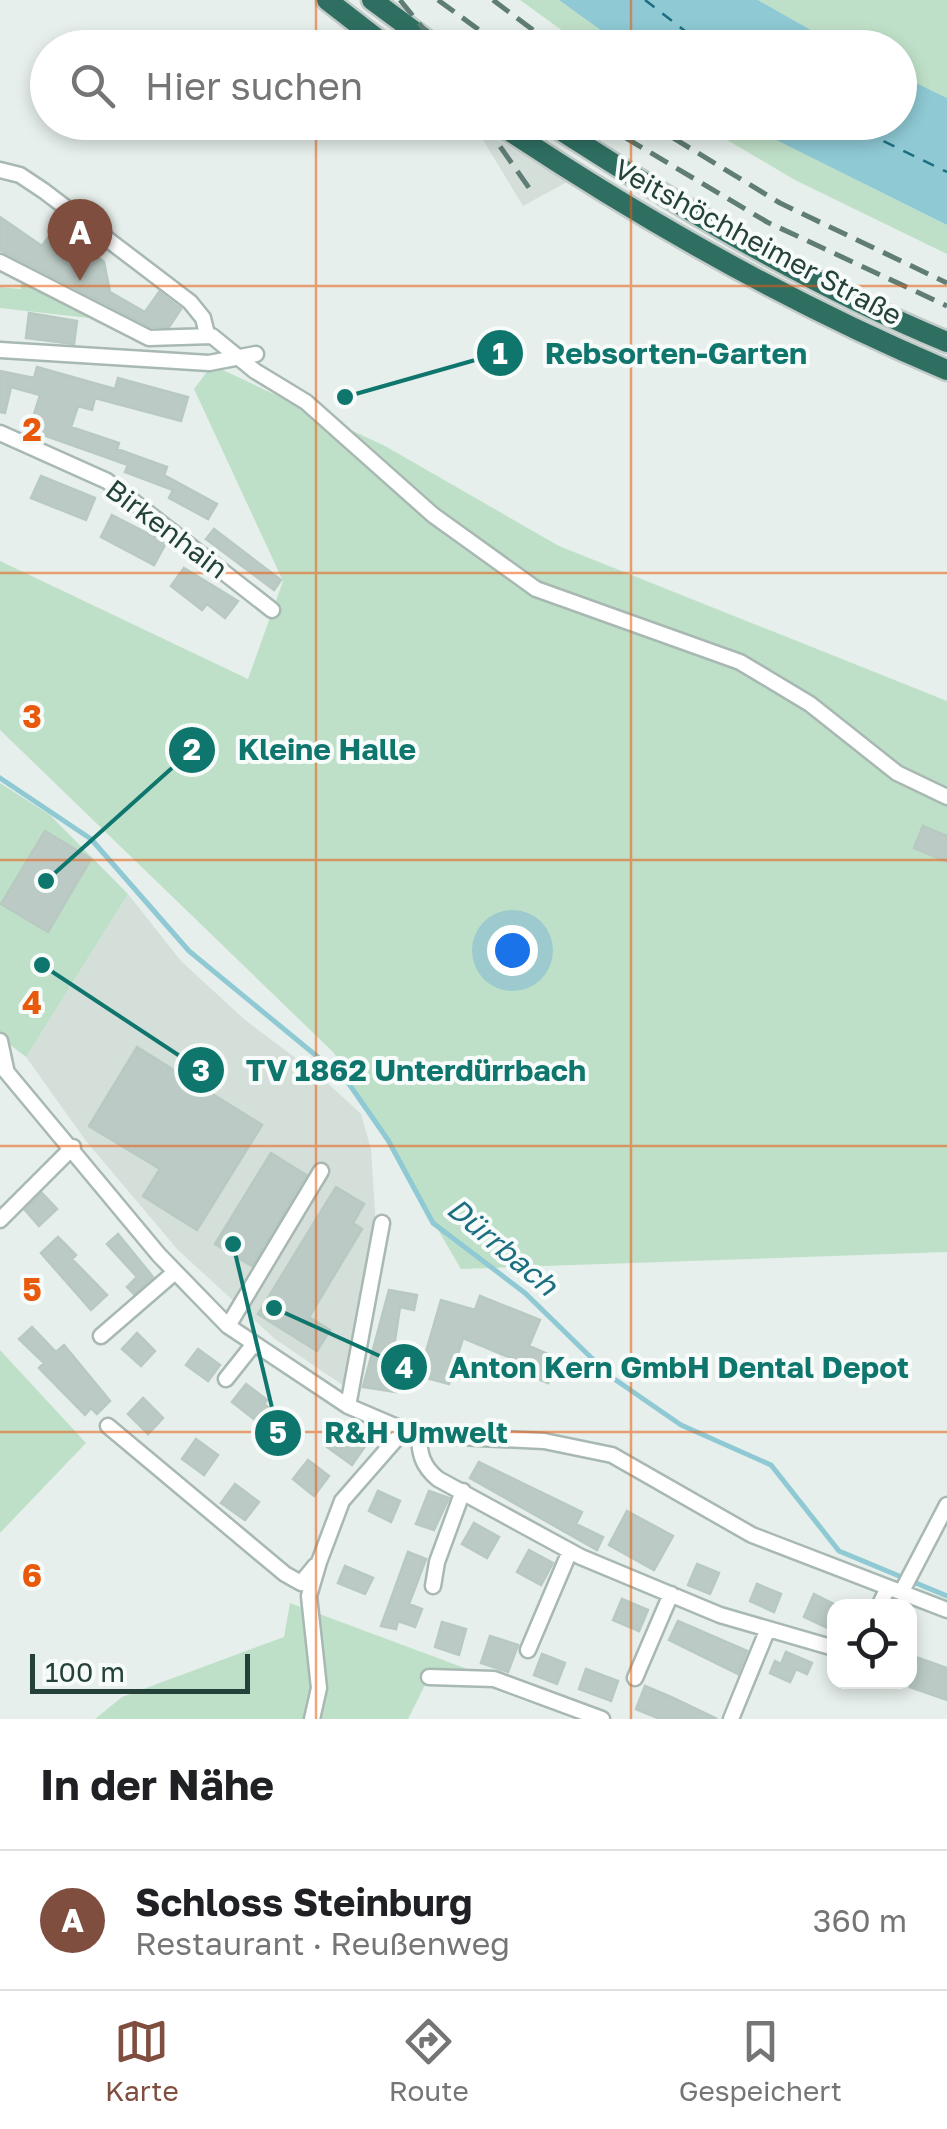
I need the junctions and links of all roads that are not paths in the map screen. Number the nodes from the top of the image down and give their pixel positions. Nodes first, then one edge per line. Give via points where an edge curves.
1 (327, 0) edge
2 (372, 0) edge
3 (366, 30) edge
4 (413, 30) edge
5 (524, 140) edge
6 (576, 140) edge
7 (0, 170) edge
8 (0, 262) edge
9 (207, 334) junction
10 (947, 342) edge
11 (0, 350) edge
12 (248, 355) junction
13 (947, 370) edge
14 (0, 433) edge
15 (272, 610) dead end
16 (947, 796) edge
17 (0, 1042) edge
18 (3, 1066) edge
19 (73, 1146) junction
20 (321, 1171) dead end
21 (0, 1220) edge
22 (382, 1224) dead end
23 (175, 1272) junction
24 (228, 1326) junction
25 (101, 1336) dead end
26 (253, 1345) junction
27 (226, 1379) dead end
28 (348, 1406) junction
29 (108, 1426) dead end
30 (404, 1430) junction
31 (419, 1433) junction
32 (463, 1490) junction
33 (947, 1505) edge
34 (570, 1551) junction
35 (319, 1562) junction
36 (901, 1585) junction
37 (434, 1586) dead end
38 (671, 1594) junction
39 (887, 1599) edge
40 (947, 1610) edge
41 (767, 1630) junction
42 (827, 1646) edge
43 (528, 1650) dead end
44 (429, 1677) dead end
45 (635, 1678) dead end
46 (312, 1719) edge
47 (602, 1719) edge
48 (731, 1719) edge

1 - 3 highway
2 - 4 highway
5 - 13 highway, Veitshöchheimer Straße via 749,273
6 - 10 highway, Veitshöchheimer Straße via 777,259
7 - 9 street via 20,174 190,302
8 - 9 street via 148,338
9 - 12 street
11 - 12 street via 192,363
12 - 16 street via 255,372 306,402 433,515 536,588 740,662 810,704 898,772
14 - 15 street, Birkenhain via 107,480
17 - 18 street
18 - 19 street
19 - 21 street
19 - 23 street
20 - 24 street
22 - 28 street
23 - 24 street
23 - 25 street
24 - 26 street
26 - 27 street
26 - 28 street
28 - 30 street
29 - 35 street via 286,1574 301,1582
30 - 31 street
30 - 35 street via 342,1501
31 - 32 street via 426,1469
31 - 36 street via 544,1440 612,1454 752,1534
32 - 34 street
32 - 37 street
33 - 36 street
34 - 38 street
34 - 43 street
35 - 46 street via 309,1596 319,1688
36 - 39 street
36 - 40 street
38 - 41 street
38 - 45 street
41 - 42 street
41 - 48 street
44 - 47 street via 494,1679

